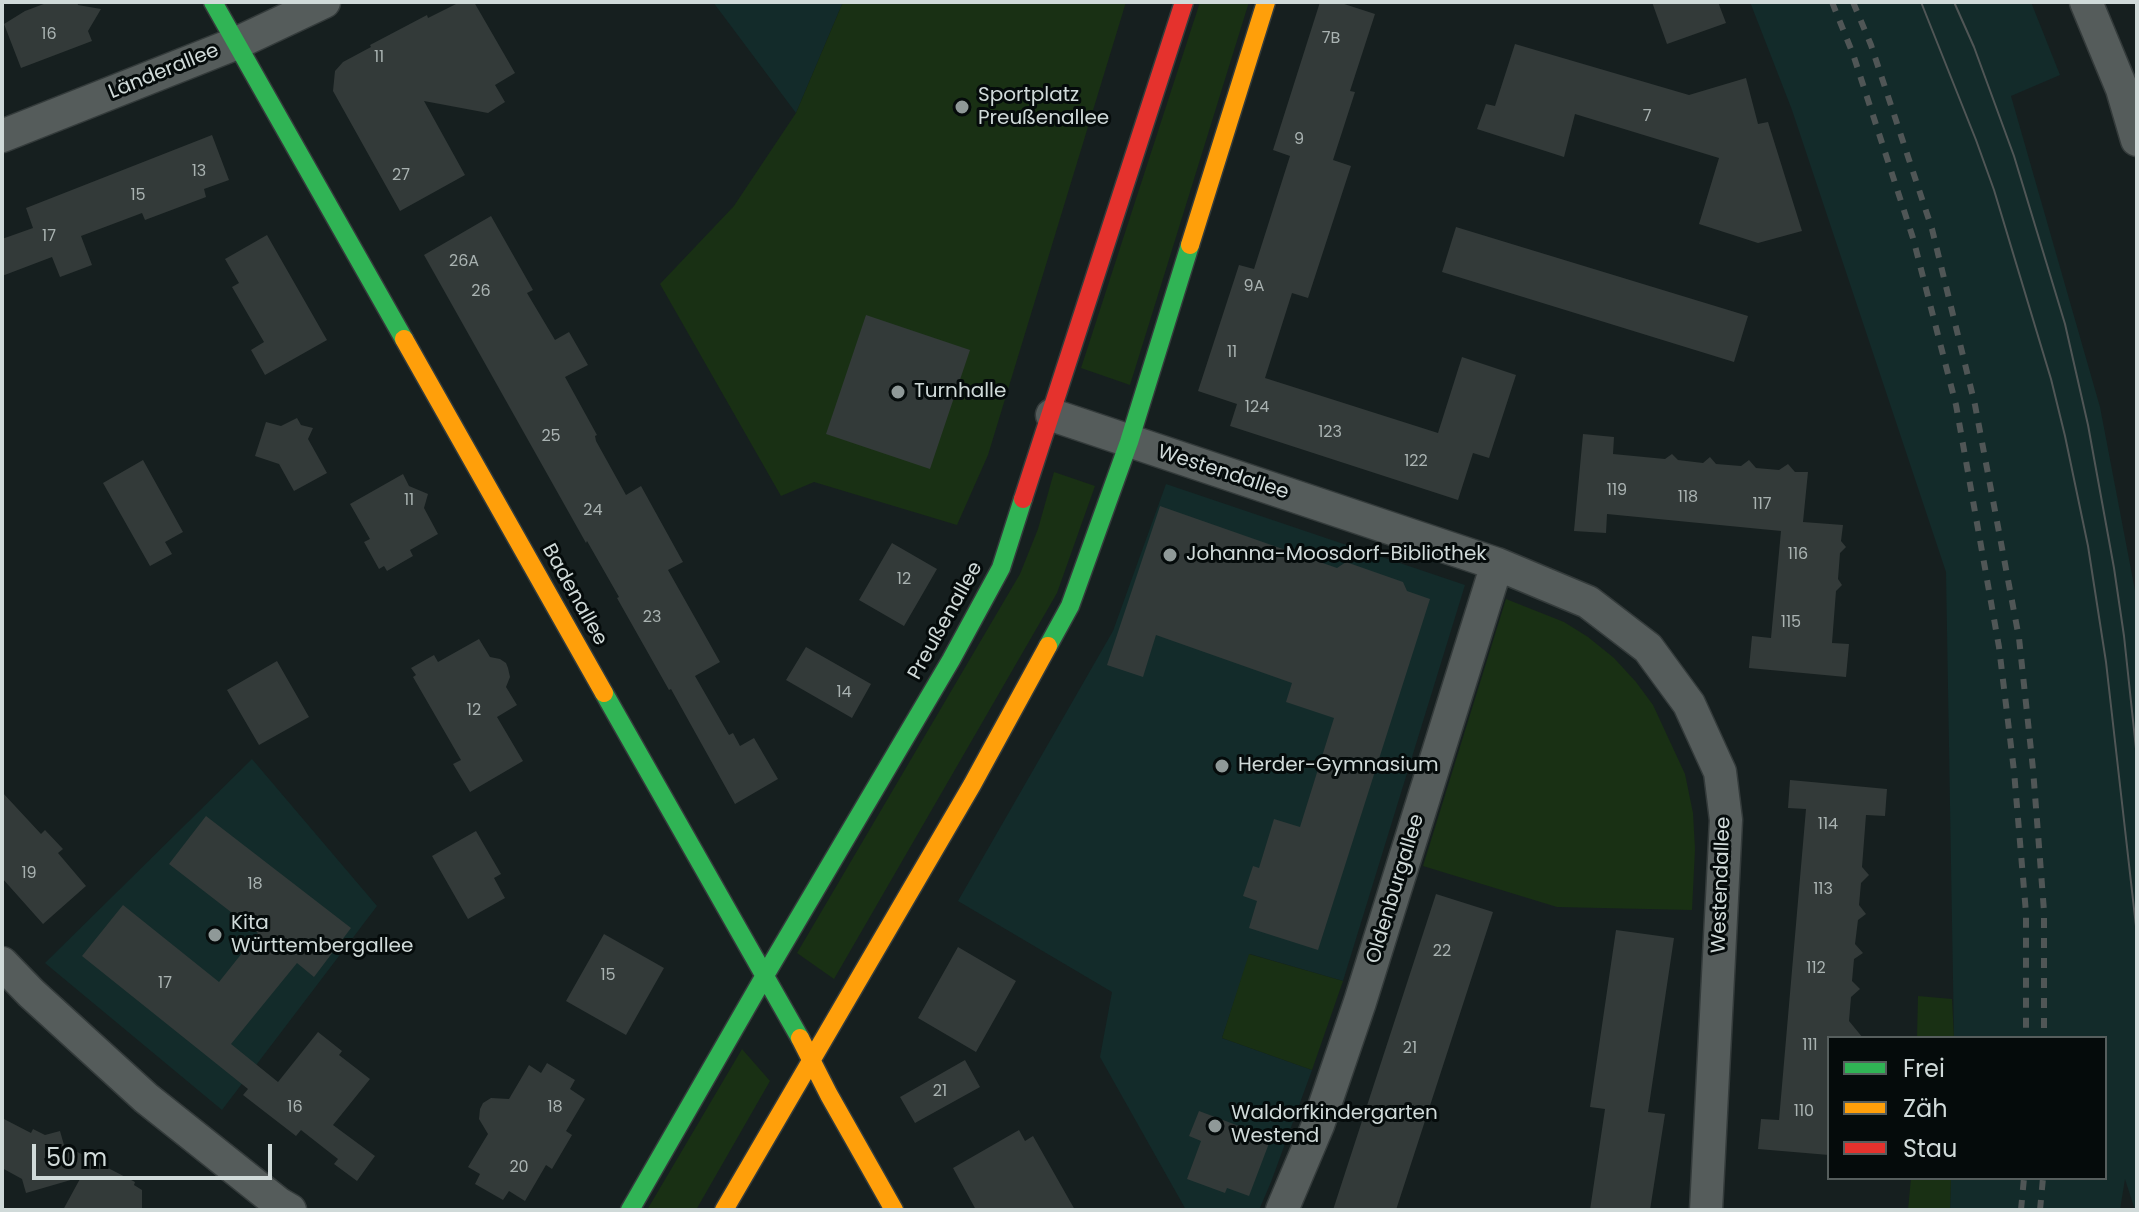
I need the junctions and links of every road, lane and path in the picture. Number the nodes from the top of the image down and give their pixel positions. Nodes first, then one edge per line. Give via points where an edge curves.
1 (213, 2) edge
2 (324, 2) edge
3 (1184, 2) edge
4 (1266, 2) edge
5 (2086, 2) edge
6 (237, 43) junction
7 (2, 136) edge
8 (2137, 140) edge
9 (1052, 415) junction
10 (1129, 442) junction
11 (1497, 564) junction
12 (2, 963) edge
13 (764, 977) junction
14 (812, 1060) junction
15 (281, 1208) edge
16 (630, 1210) edge
17 (724, 1210) edge
18 (894, 1210) edge
19 (1282, 1210) edge
20 (1706, 1210) edge

1 - 6 street, Badenallee
2 - 6 street, Länderallee
3 - 9 street, Preußenallee
4 - 10 street
5 - 8 street
6 - 7 street, Länderallee
6 - 13 street, Badenallee
9 - 10 street, Westendallee
9 - 13 street, Preußenallee via 1001,568
10 - 11 street, Westendallee
10 - 14 street via 1070,606
11 - 19 street, Oldenburgallee via 1360,1002
11 - 20 street, Westendallee via 1588,602 1648,648 1689,704 1720,772 1726,820
12 - 15 street via 146,1098
13 - 14 street, Badenallee
13 - 16 street, Preußenallee
14 - 17 street
14 - 18 street, Badenallee

